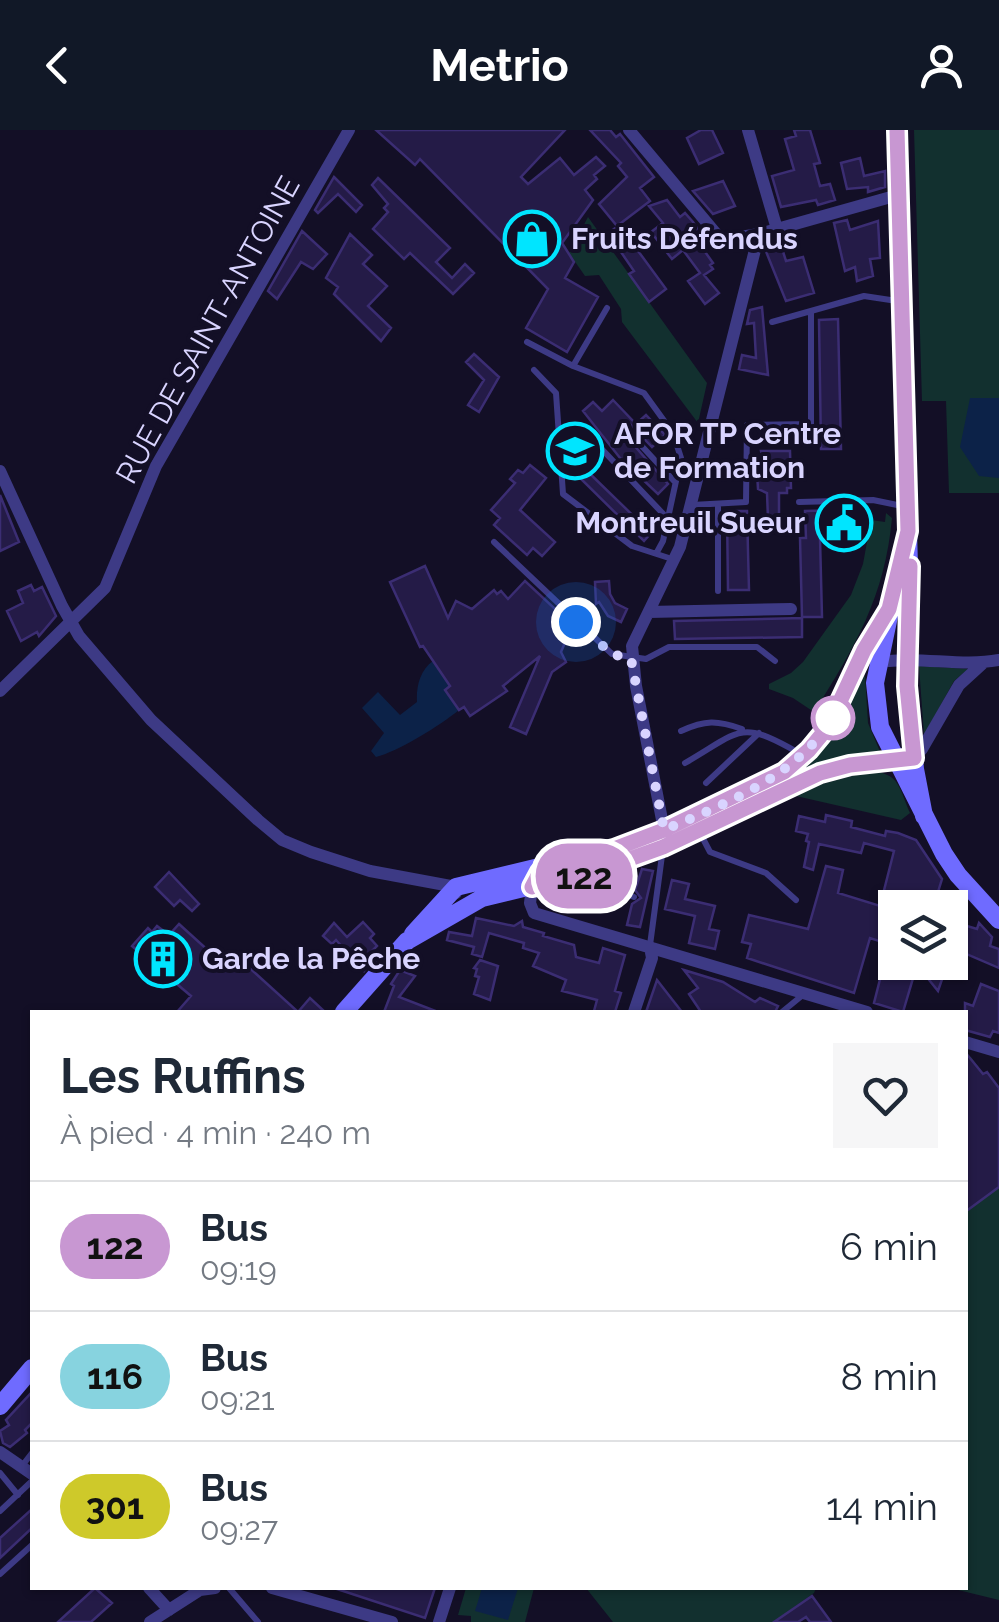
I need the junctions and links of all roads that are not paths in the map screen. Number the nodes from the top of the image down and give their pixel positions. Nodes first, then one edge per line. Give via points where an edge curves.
1 (348, 130) edge
2 (629, 130) edge
3 (748, 130) edge
4 (897, 130) edge
5 (898, 194) junction
6 (777, 228) junction
7 (759, 234) junction
8 (901, 301) junction
9 (606, 308) dead end
10 (811, 311) junction
11 (772, 322) dead end
12 (527, 342) dead end
13 (573, 366) junction
14 (534, 370) dead end
15 (625, 428) dead end
16 (597, 444) dead end
17 (0, 471) edge
18 (676, 483) junction
19 (799, 502) dead end
20 (718, 504) junction
21 (690, 505) junction
22 (907, 506) junction
23 (668, 519) junction
24 (908, 531) junction
25 (494, 542) dead end
26 (657, 552) junction
27 (674, 559) junction
28 (718, 592) dead end
29 (791, 609) dead end
30 (889, 609) junction
31 (648, 612) junction
32 (72, 624) junction
33 (631, 659) junction
34 (909, 659) junction
35 (775, 660) dead end
36 (999, 660) edge
37 (884, 662) junction
38 (982, 664) junction
39 (858, 665) junction
40 (907, 686) junction
41 (0, 691) edge
42 (743, 730) junction
43 (681, 731) dead end
44 (760, 732) junction
45 (804, 756) junction
46 (904, 759) junction
47 (685, 762) dead end
48 (706, 783) dead end
49 (698, 831) junction
50 (664, 838) junction
51 (559, 862) junction
52 (580, 877) junction
53 (532, 887) junction
54 (634, 897) dead end
55 (452, 900) junction
56 (647, 900) dead end
57 (796, 900) dead end
58 (656, 903) junction
59 (999, 920) edge
60 (650, 948) junction
61 (806, 995) junction
62 (346, 1010) edge
63 (635, 1010) edge
64 (785, 1010) edge
65 (860, 1010) edge
66 (968, 1043) edge
67 (999, 1052) edge
68 (30, 1370) edge
69 (0, 1406) edge
70 (0, 1452) edge
71 (0, 1473) edge
72 (29, 1474) edge
73 (18, 1494) junction
74 (0, 1510) edge
75 (30, 1546) edge
76 (0, 1574) edge
77 (150, 1590) edge
78 (200, 1590) edge
79 (231, 1590) edge
80 (298, 1590) edge
81 (449, 1590) edge
82 (169, 1610) junction
83 (150, 1622) edge
84 (258, 1622) edge
85 (392, 1622) edge
86 (439, 1622) edge

1 - 32 street, RUE DE SAINT-ANTOINE via 156,466 105,588
2 - 7 street via 724,243
3 - 6 street
4 - 5 main road
5 - 6 street
5 - 8 main road
6 - 7 street
7 - 21 street
8 - 10 lane via 864,296
8 - 22 main road
9 - 13 lane
10 - 11 lane
10 - 20 lane via 811,424 747,424 746,502
12 - 13 lane
13 - 18 lane via 644,393 673,432 681,458
14 - 26 lane via 556,393 563,494 632,546
15 - 18 lane
16 - 23 lane
17 - 32 street
18 - 23 lane
19 - 22 lane
20 - 21 lane
20 - 28 lane
21 - 27 street
22 - 24 main road
23 - 26 lane
24 - 30 main road
24 - 34 main road
25 - 33 lane via 612,654
26 - 27 lane
27 - 31 street
29 - 31 street
30 - 37 main road
30 - 39 main road
31 - 33 street
32 - 41 street, RUE DE SAINT-ANTOINE
32 - 55 street via 151,720 258,820 296,846
33 - 35 lane via 646,660 669,647 756,647
33 - 50 street
34 - 37 street
34 - 38 street
34 - 40 main road
36 - 38 street
37 - 39 main road
37 - 40 main road
37 - 46 main road via 875,682 880,727
38 - 46 street via 959,685 922,750
39 - 45 main road via 828,727
40 - 46 main road
42 - 43 lane via 704,721
42 - 44 lane
42 - 47 lane
44 - 45 lane
44 - 48 lane
45 - 50 main road
46 - 49 main road via 820,773
46 - 59 main road via 924,816 958,875
49 - 50 main road
49 - 57 lane via 710,852 766,873
50 - 51 main road
50 - 52 main road
50 - 58 lane
51 - 53 lane via 540,872
51 - 55 main road
52 - 53 main road
52 - 54 lane
53 - 55 main road
53 - 60 street via 534,913
55 - 62 main road
56 - 58 lane
58 - 60 lane
60 - 61 street
60 - 63 street
61 - 64 lane
61 - 65 street
66 - 67 street
68 - 69 main road
70 - 72 street
71 - 73 lane
72 - 73 lane
73 - 74 lane
75 - 76 lane
77 - 82 street
78 - 82 street
79 - 84 lane
80 - 85 street
81 - 86 street
82 - 83 street

